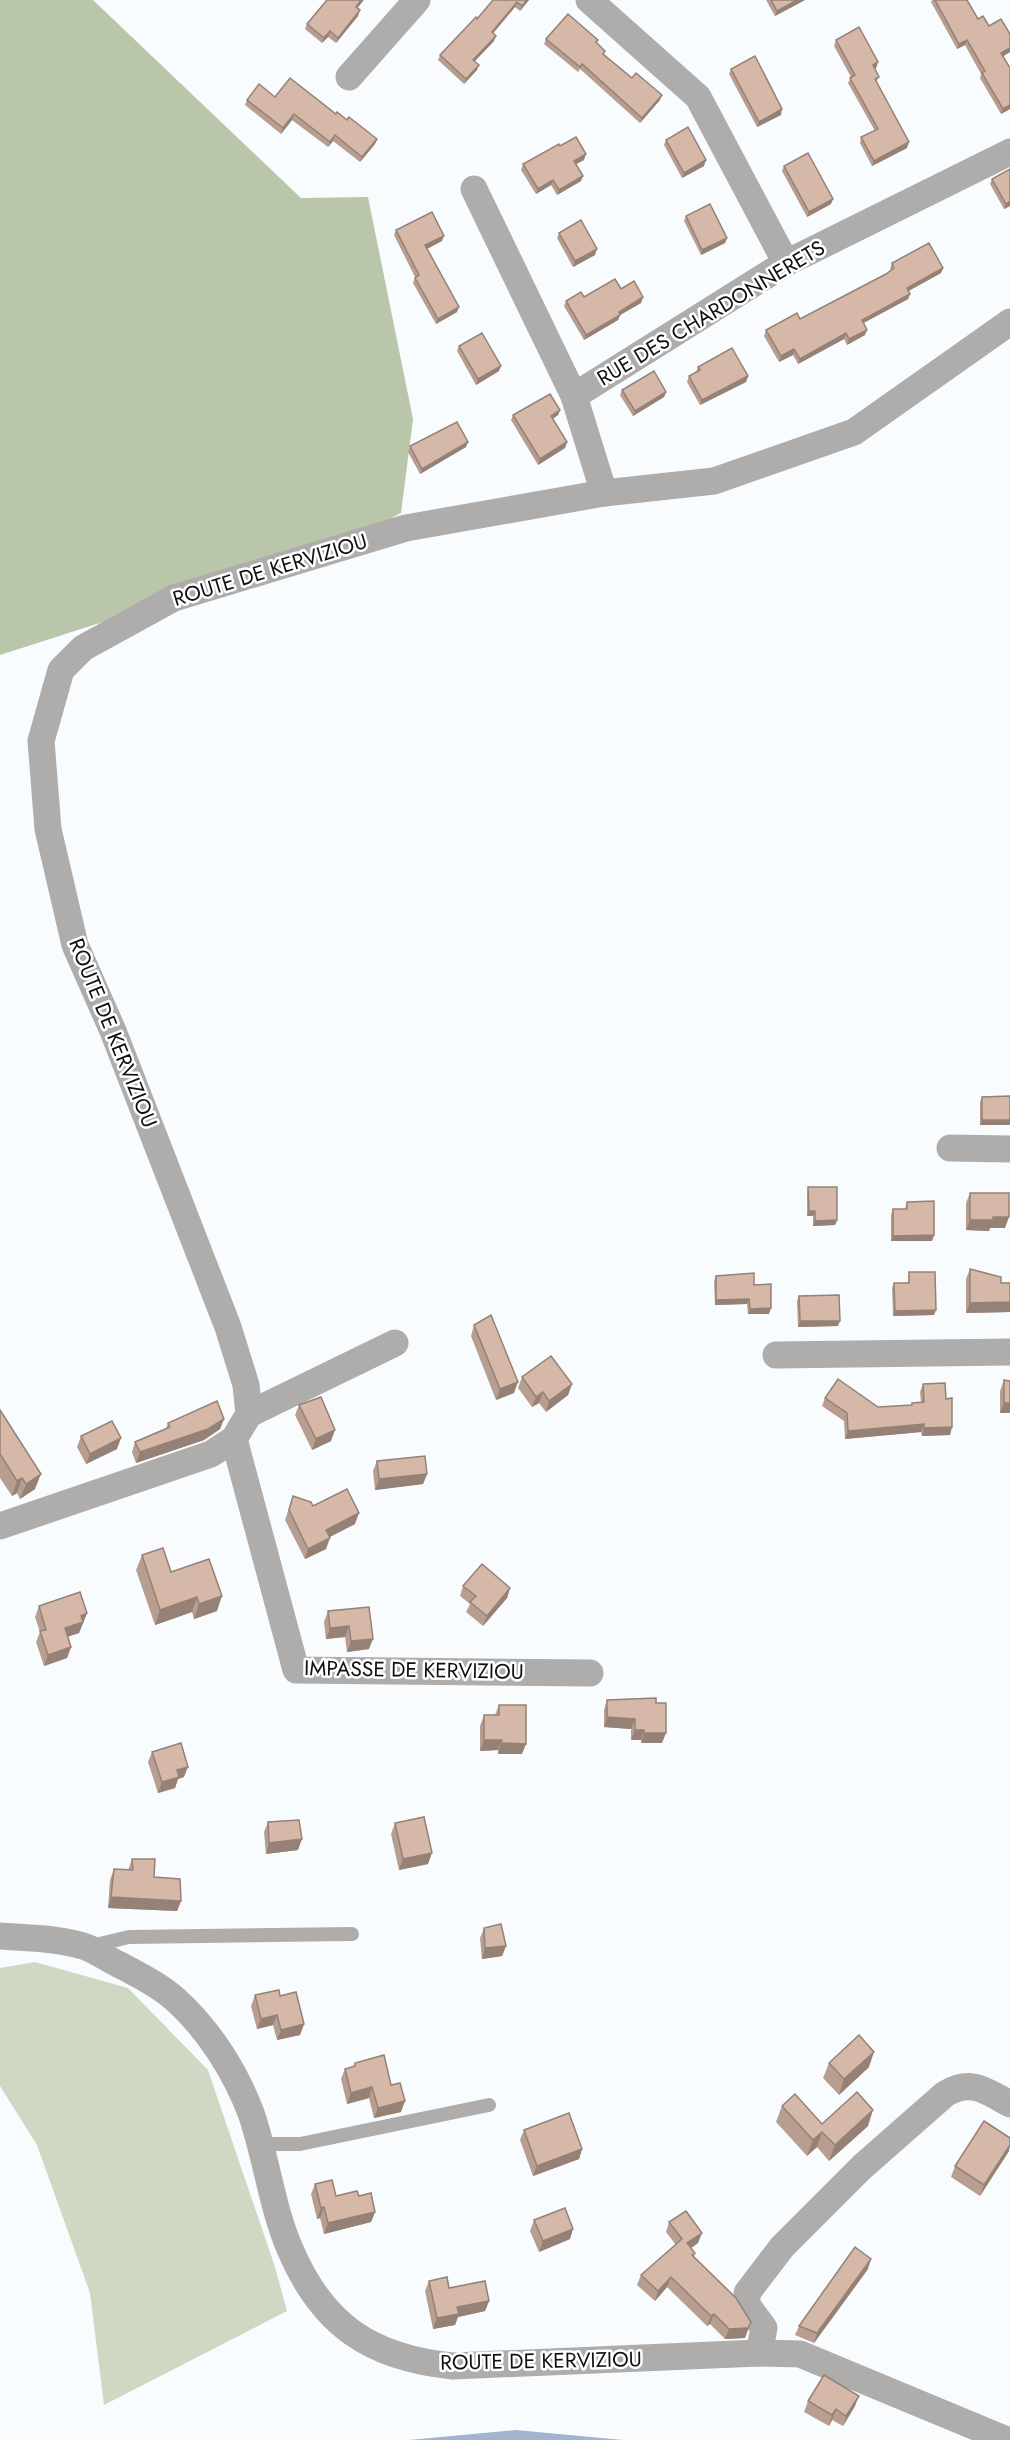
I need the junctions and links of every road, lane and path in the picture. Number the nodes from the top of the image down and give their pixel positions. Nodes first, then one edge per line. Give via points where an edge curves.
1 (417, 0) edge
2 (592, 1) edge
3 (349, 77) dead end
4 (1010, 153) edge
5 (474, 189) dead end
6 (786, 263) junction
7 (1010, 322) edge
8 (574, 396) junction
9 (604, 494) junction
10 (950, 1148) dead end
11 (1010, 1149) edge
12 (395, 1342) dead end
13 (1010, 1352) edge
14 (776, 1355) dead end
15 (249, 1414) junction
16 (234, 1439) junction
17 (0, 1526) edge
18 (590, 1673) dead end
19 (352, 1934) dead end
20 (0, 1936) edge
21 (86, 1947) junction
22 (489, 2104) dead end
23 (1010, 2104) edge
24 (259, 2144) junction
25 (759, 2353) junction
26 (1007, 2440) edge

1 - 3 street
2 - 6 street via 698,97
4 - 6 street, RUE DES CHARDONNERETS
5 - 8 street
6 - 8 street, RUE DES CHARDONNERETS
7 - 9 street, ROUTE DE KERVIZIOU via 854,432 714,481
8 - 9 street
9 - 15 street, ROUTE DE KERVIZIOU via 406,528 174,598 83,648 61,670 41,741 48,829 75,945 113,1031 228,1327 246,1385
10 - 11 street
12 - 15 street
13 - 14 street
15 - 16 street
16 - 17 street via 211,1454
16 - 18 street, IMPASSE DE KERVIZIOU via 296,1670
19 - 21 lane via 129,1936
20 - 21 street, ROUTE DE KERVIZIOU via 41,1938
21 - 24 street, ROUTE DE KERVIZIOU via 175,1999 200,2027 228,2066 250,2112
22 - 24 lane via 300,2144
23 - 25 street via 978,2087 954,2089 846,2183 782,2247 747,2293 747,2305 764,2328
24 - 25 street, ROUTE DE KERVIZIOU via 289,2248 311,2291 347,2331 380,2349 453,2366
25 - 26 street, ROUTE DE KERVIZIOU via 800,2354

